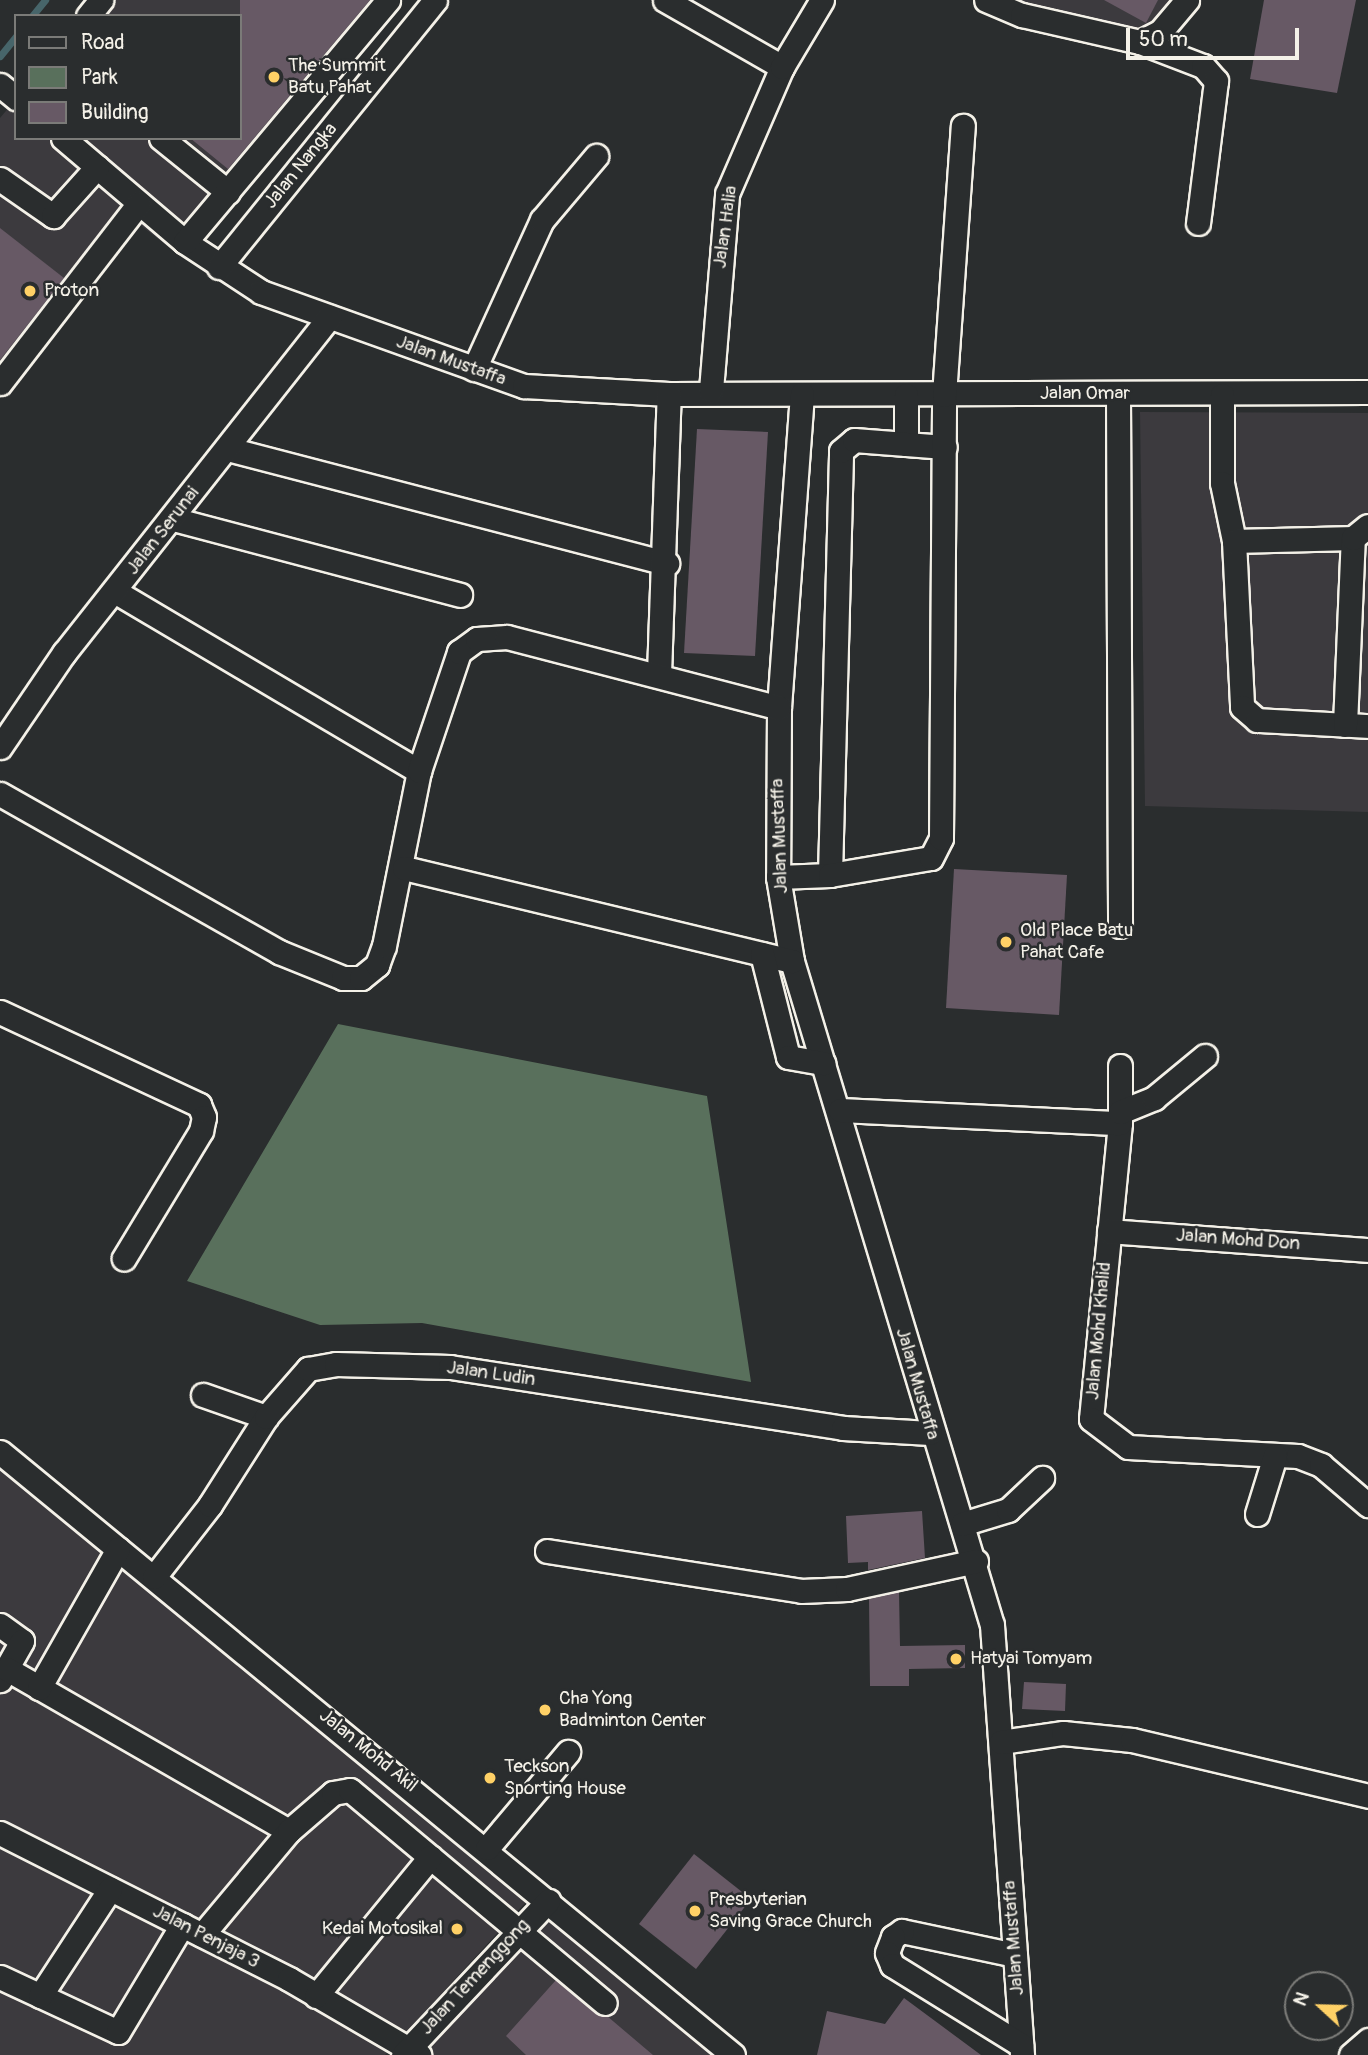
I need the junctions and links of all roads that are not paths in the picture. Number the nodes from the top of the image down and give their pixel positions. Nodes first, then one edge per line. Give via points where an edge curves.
1 (101, 0) edge
2 (388, 0) edge
3 (435, 0) edge
4 (665, 0) edge
5 (822, 0) edge
6 (986, 0) edge
7 (1187, 0) edge
8 (90, 14) edge
9 (1140, 42) junction
10 (782, 67) junction
11 (963, 125) dead end
12 (65, 140) edge
13 (163, 140) edge
14 (596, 156) dead end
15 (97, 167) junction
16 (0, 179) edge
17 (228, 192) junction
18 (139, 203) junction
19 (1198, 223) dead end
20 (185, 242) junction
21 (219, 267) junction
22 (329, 317) junction
23 (474, 369) junction
24 (0, 383) edge
25 (711, 390) junction
26 (1368, 392) edge
27 (669, 394) junction
28 (802, 394) junction
29 (1118, 394) junction
30 (906, 395) junction
31 (944, 395) junction
32 (1222, 395) junction
33 (906, 444) junction
34 (945, 447) junction
35 (228, 449) junction
36 (173, 519) junction
37 (1361, 532) edge
38 (1234, 541) junction
39 (667, 563) junction
40 (116, 592) junction
41 (460, 595) dead end
42 (659, 674) junction
43 (779, 708) junction
44 (1345, 725) junction
45 (1368, 726) edge
46 (0, 747) edge
47 (419, 771) junction
48 (0, 794) edge
49 (404, 868) junction
50 (830, 875) junction
51 (778, 877) junction
52 (1120, 926) dead end
53 (762, 954) junction
54 (792, 961) junction
55 (0, 1012) edge
56 (1205, 1056) dead end
57 (823, 1063) junction
58 (1120, 1066) dead end
59 (840, 1110) junction
60 (1120, 1118) junction
61 (1109, 1231) junction
62 (1368, 1250) edge
63 (124, 1258) dead end
64 (203, 1395) dead end
65 (266, 1417) junction
66 (930, 1433) junction
67 (0, 1452) edge
68 (1275, 1455) junction
69 (1042, 1478) dead end
70 (1368, 1505) edge
71 (1257, 1514) dead end
72 (962, 1524) junction
73 (118, 1549) junction
74 (547, 1551) dead end
75 (975, 1561) junction
76 (154, 1577) junction
77 (0, 1625) edge
78 (4, 1675) edge
79 (39, 1688) junction
80 (1001, 1742) junction
81 (568, 1752) dead end
82 (1368, 1796) edge
83 (289, 1831) junction
84 (0, 1833) edge
85 (487, 1848) junction
86 (430, 1857) junction
87 (110, 1889) junction
88 (548, 1900) junction
89 (192, 1930) junction
90 (518, 1931) junction
91 (1015, 1955) junction
92 (0, 1977) edge
93 (40, 1996) junction
94 (316, 1996) junction
95 (605, 2003) dead end
96 (1368, 2040) edge
97 (1022, 2050) edge
98 (410, 2053) edge
99 (731, 2054) edge
100 (1351, 2055) edge

1 - 8 street
2 - 17 street
3 - 21 street, Jalan Nangka
4 - 10 street
5 - 10 street, Jalan Halia
6 - 9 street via 1022,15
7 - 9 street via 1160,32
9 - 19 street via 1203,66 1216,81
10 - 25 street, Jalan Halia via 727,194
11 - 31 street
12 - 15 street, Jalan Mustaffa
13 - 17 street
14 - 23 street via 542,220
15 - 16 street via 53,216
15 - 18 street, Jalan Mustaffa
17 - 20 street
18 - 20 street, Jalan Mustaffa
18 - 24 street
20 - 21 street, Jalan Mustaffa
21 - 22 street, Jalan Mustaffa via 261,292
22 - 23 street, Jalan Mustaffa
22 - 35 street, Jalan Serunai
23 - 27 street, Jalan Mustaffa via 524,386
25 - 27 street, Jalan Mustaffa
25 - 28 street, Jalan Mustaffa
26 - 32 street, Jalan Omar
27 - 39 street
28 - 30 street, Jalan Omar
28 - 43 street, Jalan Mustaffa
29 - 31 street, Jalan Omar
29 - 32 street, Jalan Omar
29 - 52 street
30 - 31 street, Jalan Omar
30 - 33 street
31 - 34 street
32 - 38 street via 1222,483
33 - 34 street
33 - 50 street via 854,440 841,451
34 - 50 street via 942,838 931,858
35 - 36 street, Jalan Serunai
35 - 39 street
36 - 40 street, Jalan Serunai
36 - 41 street
37 - 38 street
37 - 44 street
38 - 44 street via 1242,707 1257,720
39 - 42 street
40 - 46 street, Jalan Serunai via 64,653
40 - 47 street
42 - 43 street
42 - 47 street via 507,636 477,639 459,652
43 - 51 street, Jalan Mustaffa
44 - 45 street
47 - 49 street
48 - 49 street via 279,952 342,978 361,978 377,965
49 - 53 street
50 - 51 street
51 - 54 street, Jalan Mustaffa
53 - 54 street
53 - 57 street via 788,1057
54 - 57 street, Jalan Mustaffa
55 - 63 street via 199,1105 204,1117 201,1131
56 - 60 street via 1154,1098
57 - 59 street, Jalan Mustaffa
58 - 60 street, Jalan Mohd Khalid
59 - 60 street
59 - 66 street, Jalan Mustaffa
60 - 61 street, Jalan Mohd Khalid
61 - 62 street, Jalan Mohd Don
61 - 68 street, Jalan Mohd Khalid via 1091,1419 1128,1447
64 - 65 street
65 - 66 street, Jalan Ludin via 308,1369 416,1364 843,1428
65 - 76 street, Jalan Ludin via 210,1505
66 - 72 street, Jalan Mustaffa
67 - 73 street, Jalan Mohd Akil
68 - 70 street, Jalan Mohd Khalid via 1321,1465
68 - 71 street
69 - 72 street via 1008,1510
72 - 75 street, Jalan Mustaffa
73 - 76 street, Jalan Mohd Akil
73 - 79 street
74 - 75 street via 802,1591 846,1590
75 - 80 street, Jalan Mustaffa via 996,1651
76 - 85 street, Jalan Mohd Akil
77 - 78 street via 22,1641
78 - 79 street
79 - 83 street
80 - 82 street via 1063,1733 1132,1740
80 - 91 street, Jalan Mustaffa
81 - 85 street
83 - 86 street via 332,1793 350,1790
83 - 89 street
84 - 87 street, Jalan Penjaja 3
85 - 88 street, Jalan Mohd Akil
86 - 90 street
86 - 94 street
87 - 89 street, Jalan Penjaja 3
87 - 93 street
88 - 90 street, Jalan Temenggong
88 - 99 street, Jalan Mohd Akil
89 - 93 street via 118,2032
89 - 94 street, Jalan Penjaja 3
90 - 95 street
90 - 98 street, Jalan Temenggong
91 - 97 street, Jalan Mustaffa
91 - 97 street via 916,1932 893,1937 887,1953 892,1965
92 - 93 street
94 - 98 street, Jalan Penjaja 3
96 - 100 street

